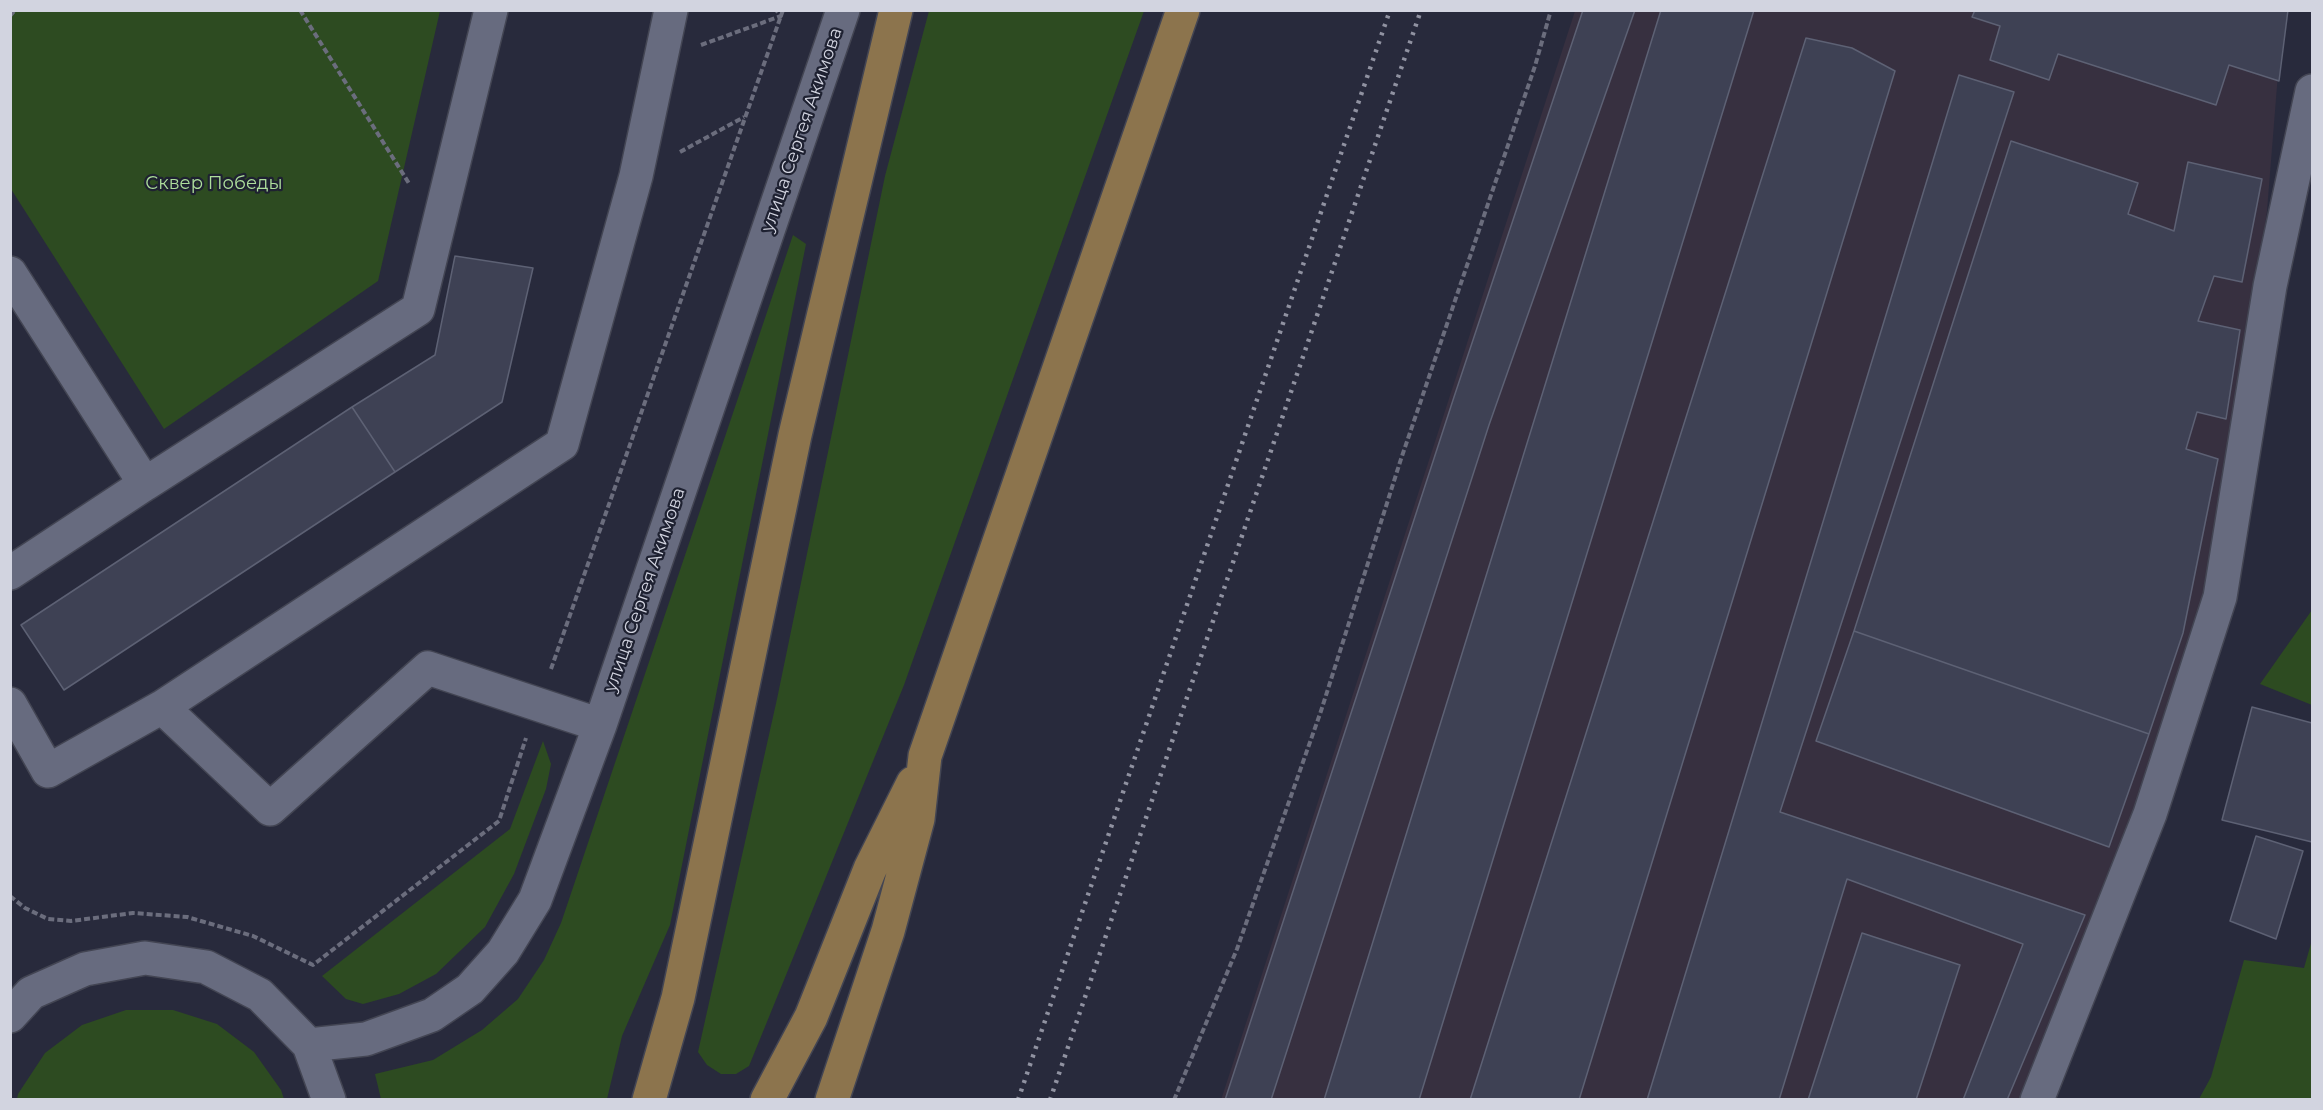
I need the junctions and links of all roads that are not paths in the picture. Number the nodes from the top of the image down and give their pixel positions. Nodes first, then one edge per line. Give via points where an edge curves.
1 (491, 10) edge
2 (671, 10) edge
3 (843, 10) edge
4 (896, 10) edge
5 (1183, 10) edge
6 (2313, 91) edge
7 (10, 273) edge
8 (145, 484) junction
9 (10, 573) edge
10 (10, 704) edge
11 (162, 707) junction
12 (600, 725) junction
13 (925, 756) junction
14 (18, 994) edge
15 (309, 1046) junction
16 (329, 1100) edge
17 (649, 1100) edge
18 (767, 1100) edge
19 (832, 1100) edge
20 (2037, 1100) edge

1 - 8 street via 418,309
2 - 11 street via 636,176 562,444
3 - 12 street, улица Сергея Акимова
4 - 17 main road via 795,435 678,998
5 - 13 main road
6 - 20 street via 2270,286 2220,597 2150,814
7 - 8 street
8 - 9 street
10 - 11 street via 48,771
11 - 12 street via 270,809 428,668
12 - 15 street, улица Сергея Акимова via 535,900 503,952 470,989 432,1015 366,1039
13 - 18 main road via 870,870 811,1017
13 - 19 main road via 918,819 888,931
14 - 15 street via 85,969 145,958 206,967 260,995
15 - 16 street

